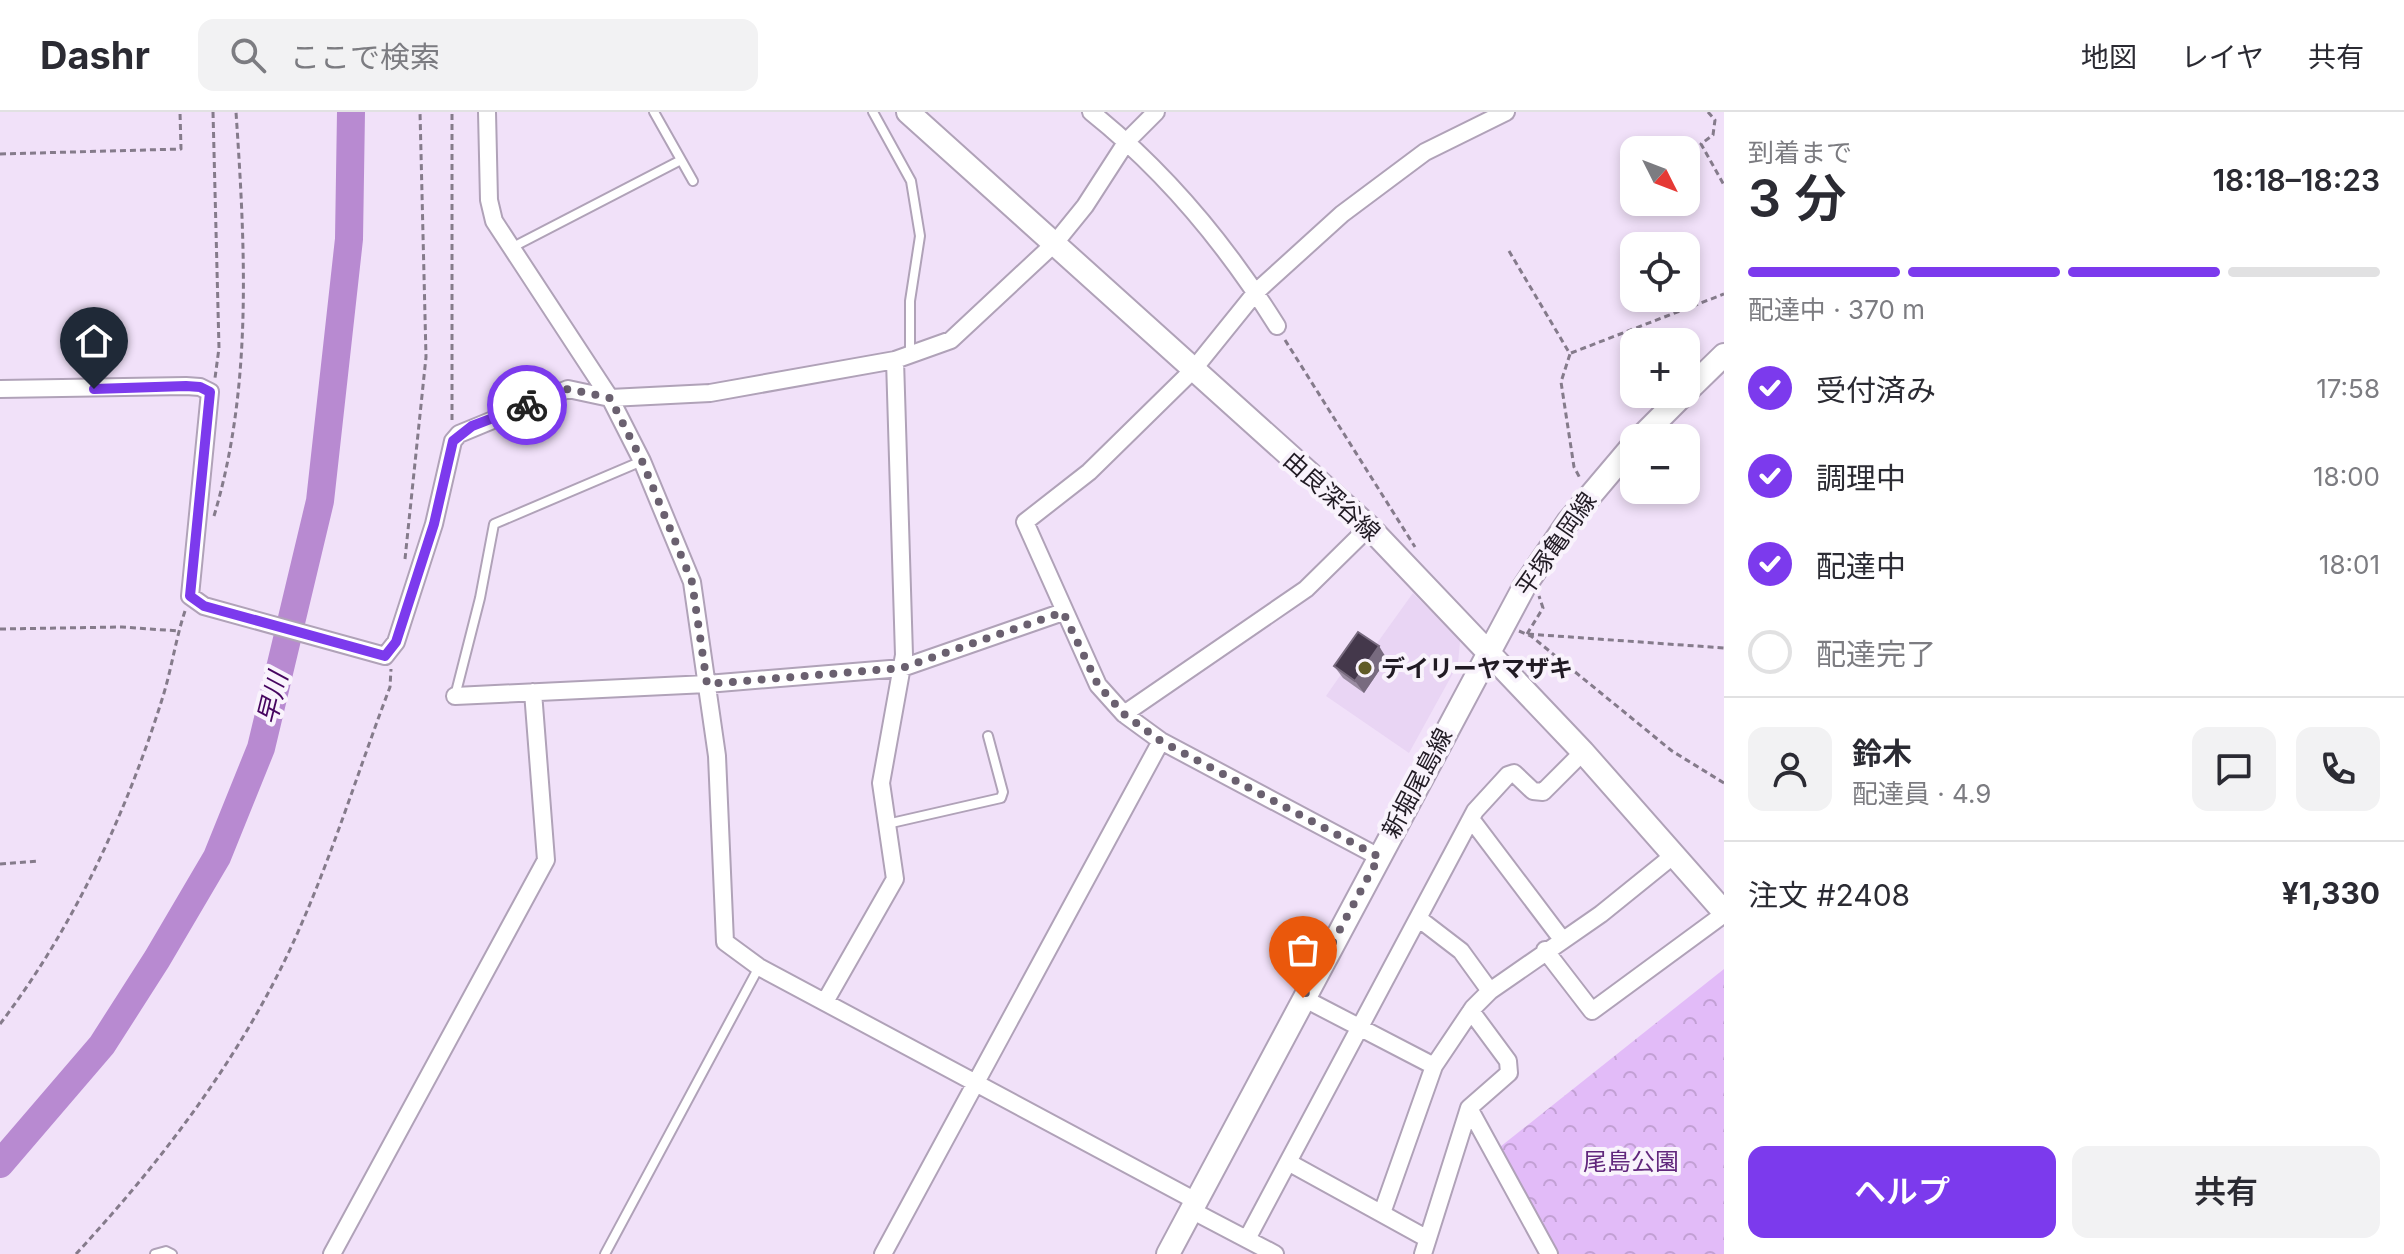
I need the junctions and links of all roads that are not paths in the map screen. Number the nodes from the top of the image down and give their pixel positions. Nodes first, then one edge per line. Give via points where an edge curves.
1 (487, 112) edge
2 (654, 112) edge
3 (873, 112) edge
4 (908, 112) edge
5 (1091, 112) edge
6 (1156, 112) edge
7 (1506, 112) edge
8 (1127, 141) junction
9 (681, 160) junction
10 (693, 181) dead end
11 (1055, 243) junction
12 (513, 247) junction
13 (1256, 292) junction
14 (1277, 326) road end
15 (1724, 355) edge
16 (902, 357) junction
17 (1193, 370) junction
18 (1700, 378) edge
19 (0, 389) edge
20 (610, 398) junction
21 (1670, 408) edge
22 (1654, 424) edge
23 (1620, 460) edge
24 (642, 461) junction
25 (1369, 527) junction
26 (1063, 612) junction
27 (1488, 651) junction
28 (902, 668) junction
29 (707, 684) junction
30 (533, 692) junction
31 (455, 696) joint
32 (1124, 714) junction
33 (988, 736) dead end
34 (1161, 741) junction
35 (1583, 752) junction
36 (1471, 819) junction
37 (887, 824) junction
38 (1674, 855) junction
39 (1379, 857) junction
40 (1724, 913) edge
41 (1418, 918) junction
42 (1561, 938) junction
43 (1545, 950) junction
44 (759, 967) junction
45 (1490, 991) junction
46 (1303, 998) junction
47 (826, 1000) junction
48 (1471, 1011) junction
49 (1360, 1027) junction
50 (1434, 1066) junction
51 (975, 1083) junction
52 (1469, 1108) junction
53 (1288, 1162) junction
54 (1194, 1205) junction
55 (1382, 1213) junction
56 (1247, 1239) junction
57 (1424, 1246) edge
58 (155, 1254) edge
59 (172, 1254) edge
60 (332, 1254) edge
61 (605, 1254) edge
62 (883, 1254) edge
63 (1168, 1254) edge
64 (1275, 1254) edge
65 (1549, 1254) edge

1 - 12 street via 489,200 494,221
2 - 9 lane
3 - 16 lane via 911,181 920,236
4 - 11 main road, 由良深谷線
5 - 8 street
6 - 8 street
7 - 13 street via 1425,152 1342,214
8 - 11 street
8 - 13 street via 1179,194
9 - 10 lane
9 - 12 lane
11 - 16 street via 951,340
11 - 17 main road, 由良深谷線
12 - 20 street
13 - 14 street
13 - 17 street
15 - 18 main road
16 - 20 street via 710,393
16 - 28 street
17 - 25 main road, 由良深谷線
17 - 26 street via 1089,472 1025,522
19 - 20 street via 186,386 210,392 197,601 385,656 396,642 434,524 453,441 472,426 568,389
20 - 24 street
21 - 22 main road
23 - 27 main road, 平塚亀岡線 via 1524,587
24 - 29 street via 692,582
24 - 31 lane via 494,524
25 - 27 main road, 由良深谷線
25 - 32 street via 1306,589
26 - 28 street
26 - 32 street via 1098,685
27 - 35 main road, 由良深谷線
27 - 39 main road, 新堀尾島線
28 - 29 street
28 - 37 street via 881,783
29 - 30 street
29 - 44 street via 717,756 725,942
30 - 31 street
30 - 60 street via 546,860
32 - 34 street
33 - 37 lane via 1001,798
34 - 39 street
34 - 51 street
35 - 36 street via 1543,792 1533,791 1514,773 1508,775
35 - 38 main road, 由良深谷線
36 - 41 street
36 - 42 street
37 - 47 street via 895,879
38 - 40 main road, 由良深谷線
38 - 42 street via 1601,914
39 - 46 main road, 新堀尾島線
40 - 43 street via 1592,1011
41 - 45 street via 1461,951
41 - 49 street
42 - 43 street
43 - 45 street
44 - 47 street
44 - 61 lane
45 - 48 street
46 - 49 street
46 - 54 main road, 新堀尾島線
47 - 51 street
48 - 50 street
48 - 52 street via 1510,1066 1505,1079
49 - 50 street
49 - 53 street
50 - 55 street
51 - 54 street
51 - 62 street
52 - 57 street
52 - 65 street
53 - 55 street
53 - 56 street
54 - 56 street
54 - 63 main road, 新堀尾島線
55 - 57 street
56 - 64 street
58 - 59 lane

